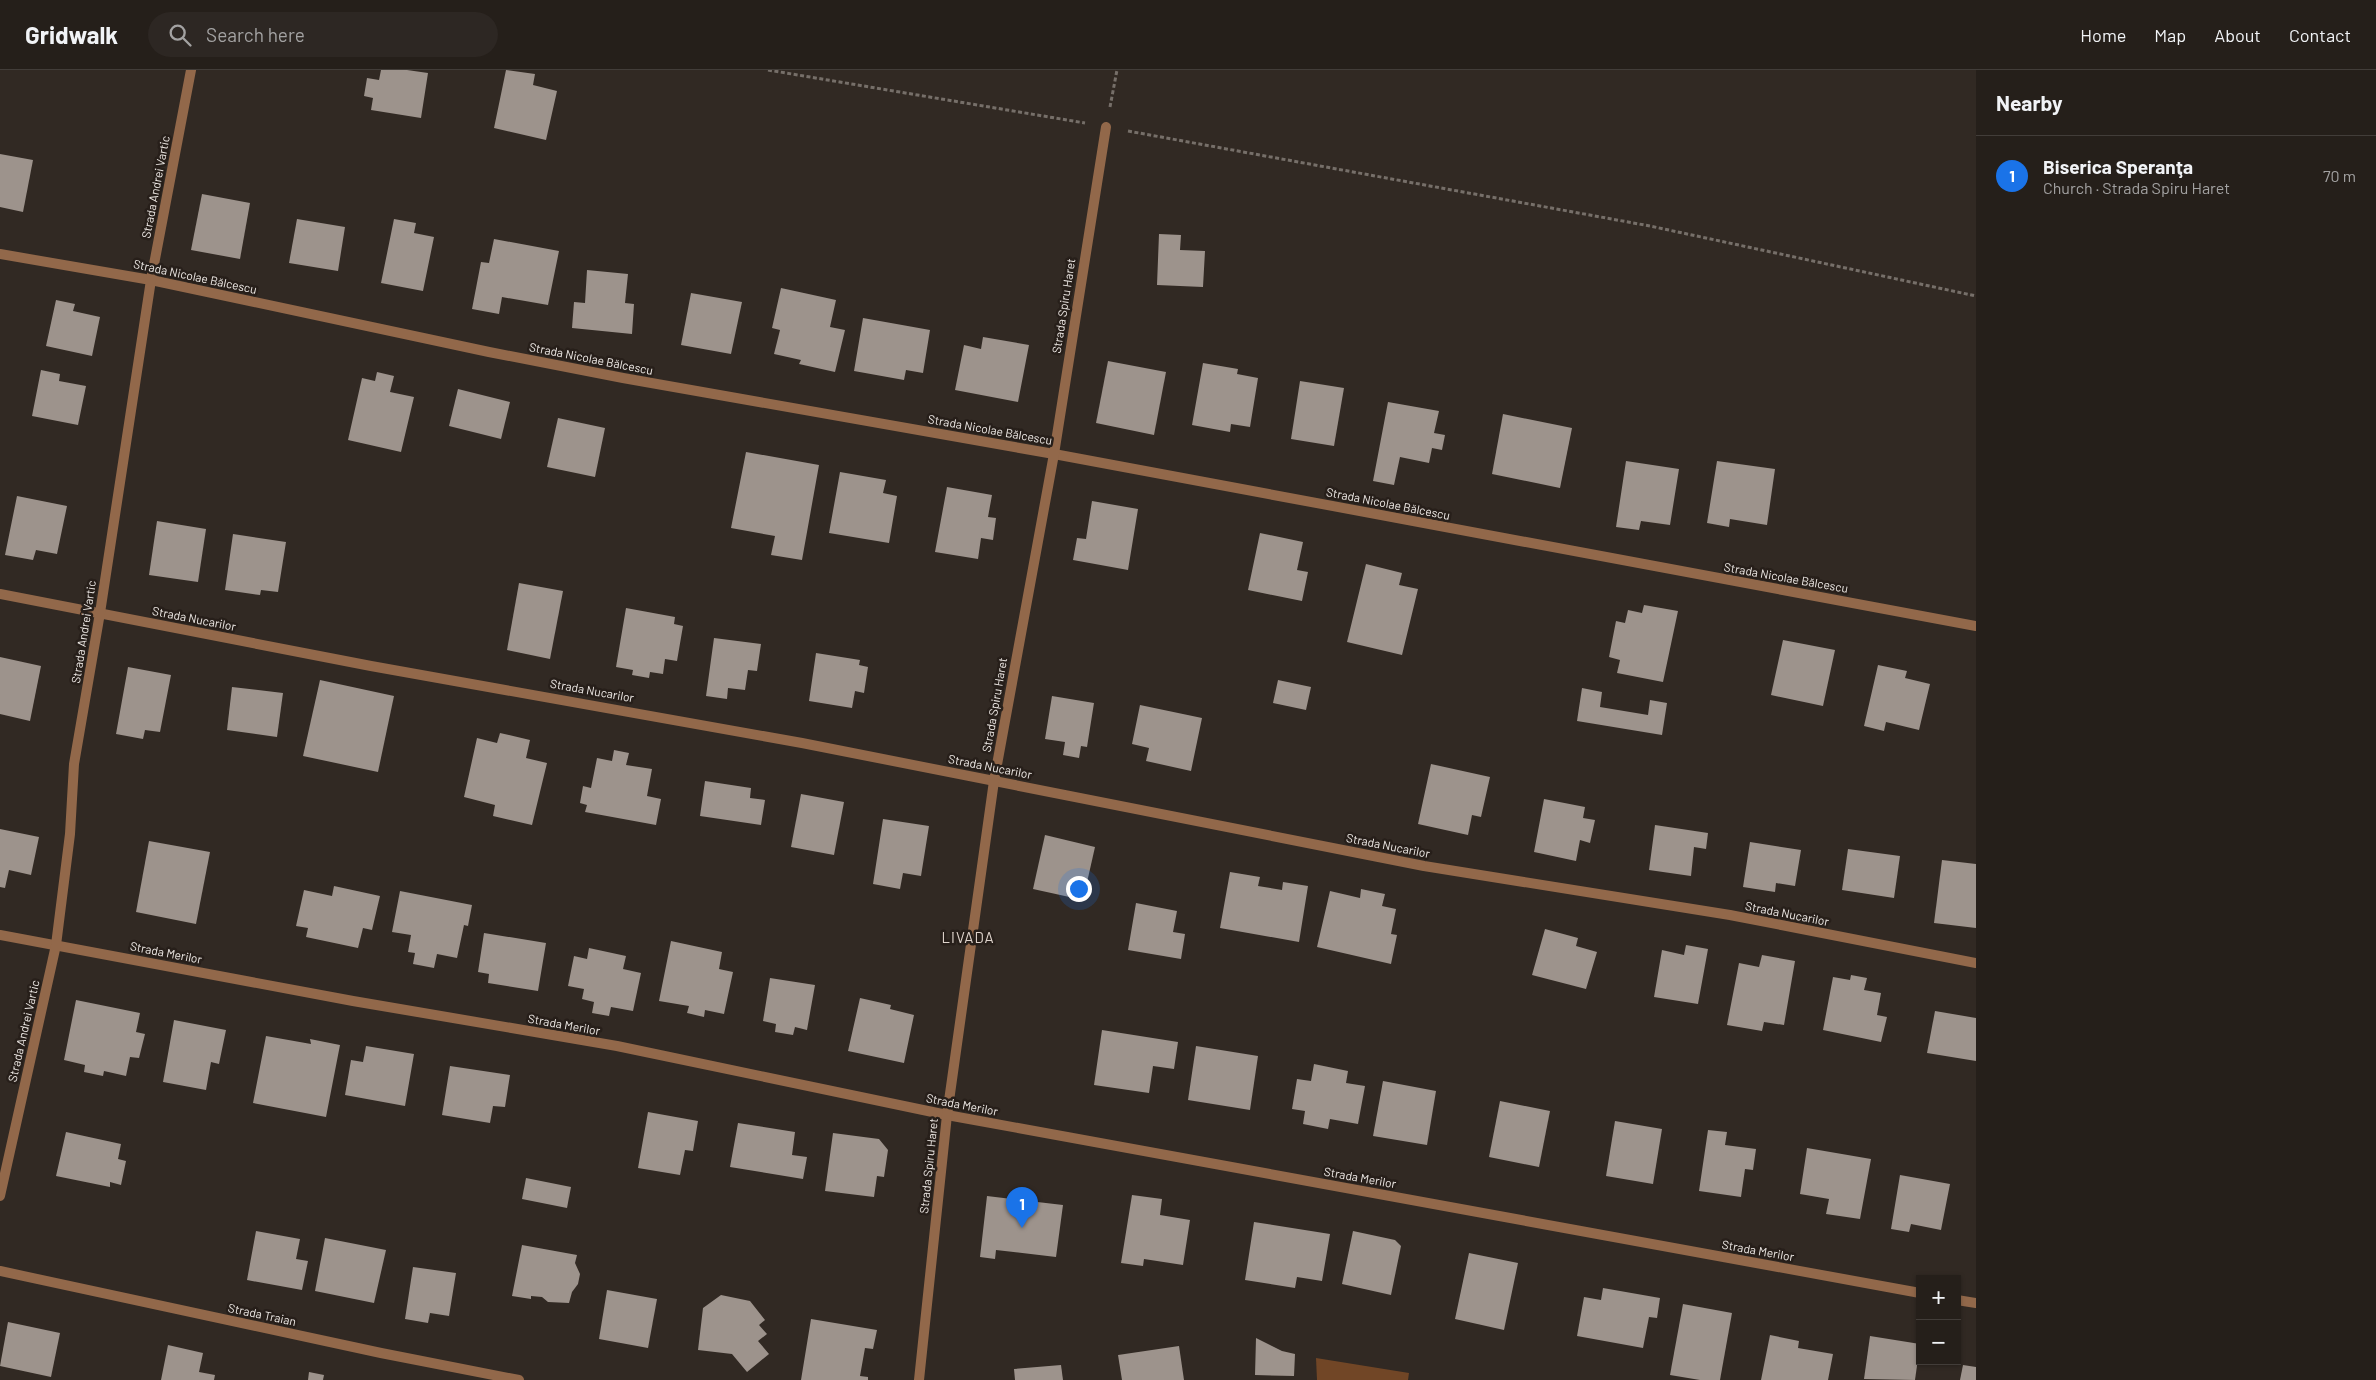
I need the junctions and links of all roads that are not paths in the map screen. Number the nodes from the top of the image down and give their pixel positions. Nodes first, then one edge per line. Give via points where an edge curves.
1 (191, 70) edge
2 (1106, 127) road end
3 (0, 254) edge
4 (151, 280) junction
5 (1054, 454) junction
6 (0, 594) edge
7 (100, 613) junction
8 (1976, 626) edge
9 (994, 781) junction
10 (0, 935) edge
11 (56, 945) junction
12 (1976, 963) edge
13 (947, 1115) junction
14 (0, 1196) edge
15 (0, 1271) edge
16 (1916, 1292) edge
17 (1961, 1301) edge
18 (1976, 1303) edge
19 (518, 1380) edge
20 (919, 1380) edge

1 - 4 street, Strada Andrei Vartic
2 - 5 street, Strada Spiru Haret
3 - 4 street, Strada Nicolae Bălcescu
4 - 5 street, Strada Nicolae Bălcescu via 489,352
4 - 7 street, Strada Andrei Vartic
5 - 8 street, Strada Nicolae Bălcescu
5 - 9 street, Strada Spiru Haret
6 - 7 street, Strada Nucarilor
7 - 9 street, Strada Nucarilor
7 - 11 street, Strada Andrei Vartic via 74,764 70,834
9 - 12 street, Strada Nucarilor via 1424,866 1730,915
9 - 13 street, Strada Spiru Haret
10 - 11 street, Strada Merilor
11 - 13 street, Strada Merilor via 617,1046
11 - 14 street, Strada Andrei Vartic
13 - 16 street, Strada Merilor
13 - 20 street, Strada Spiru Haret
15 - 19 street, Strada Traian
17 - 18 street

